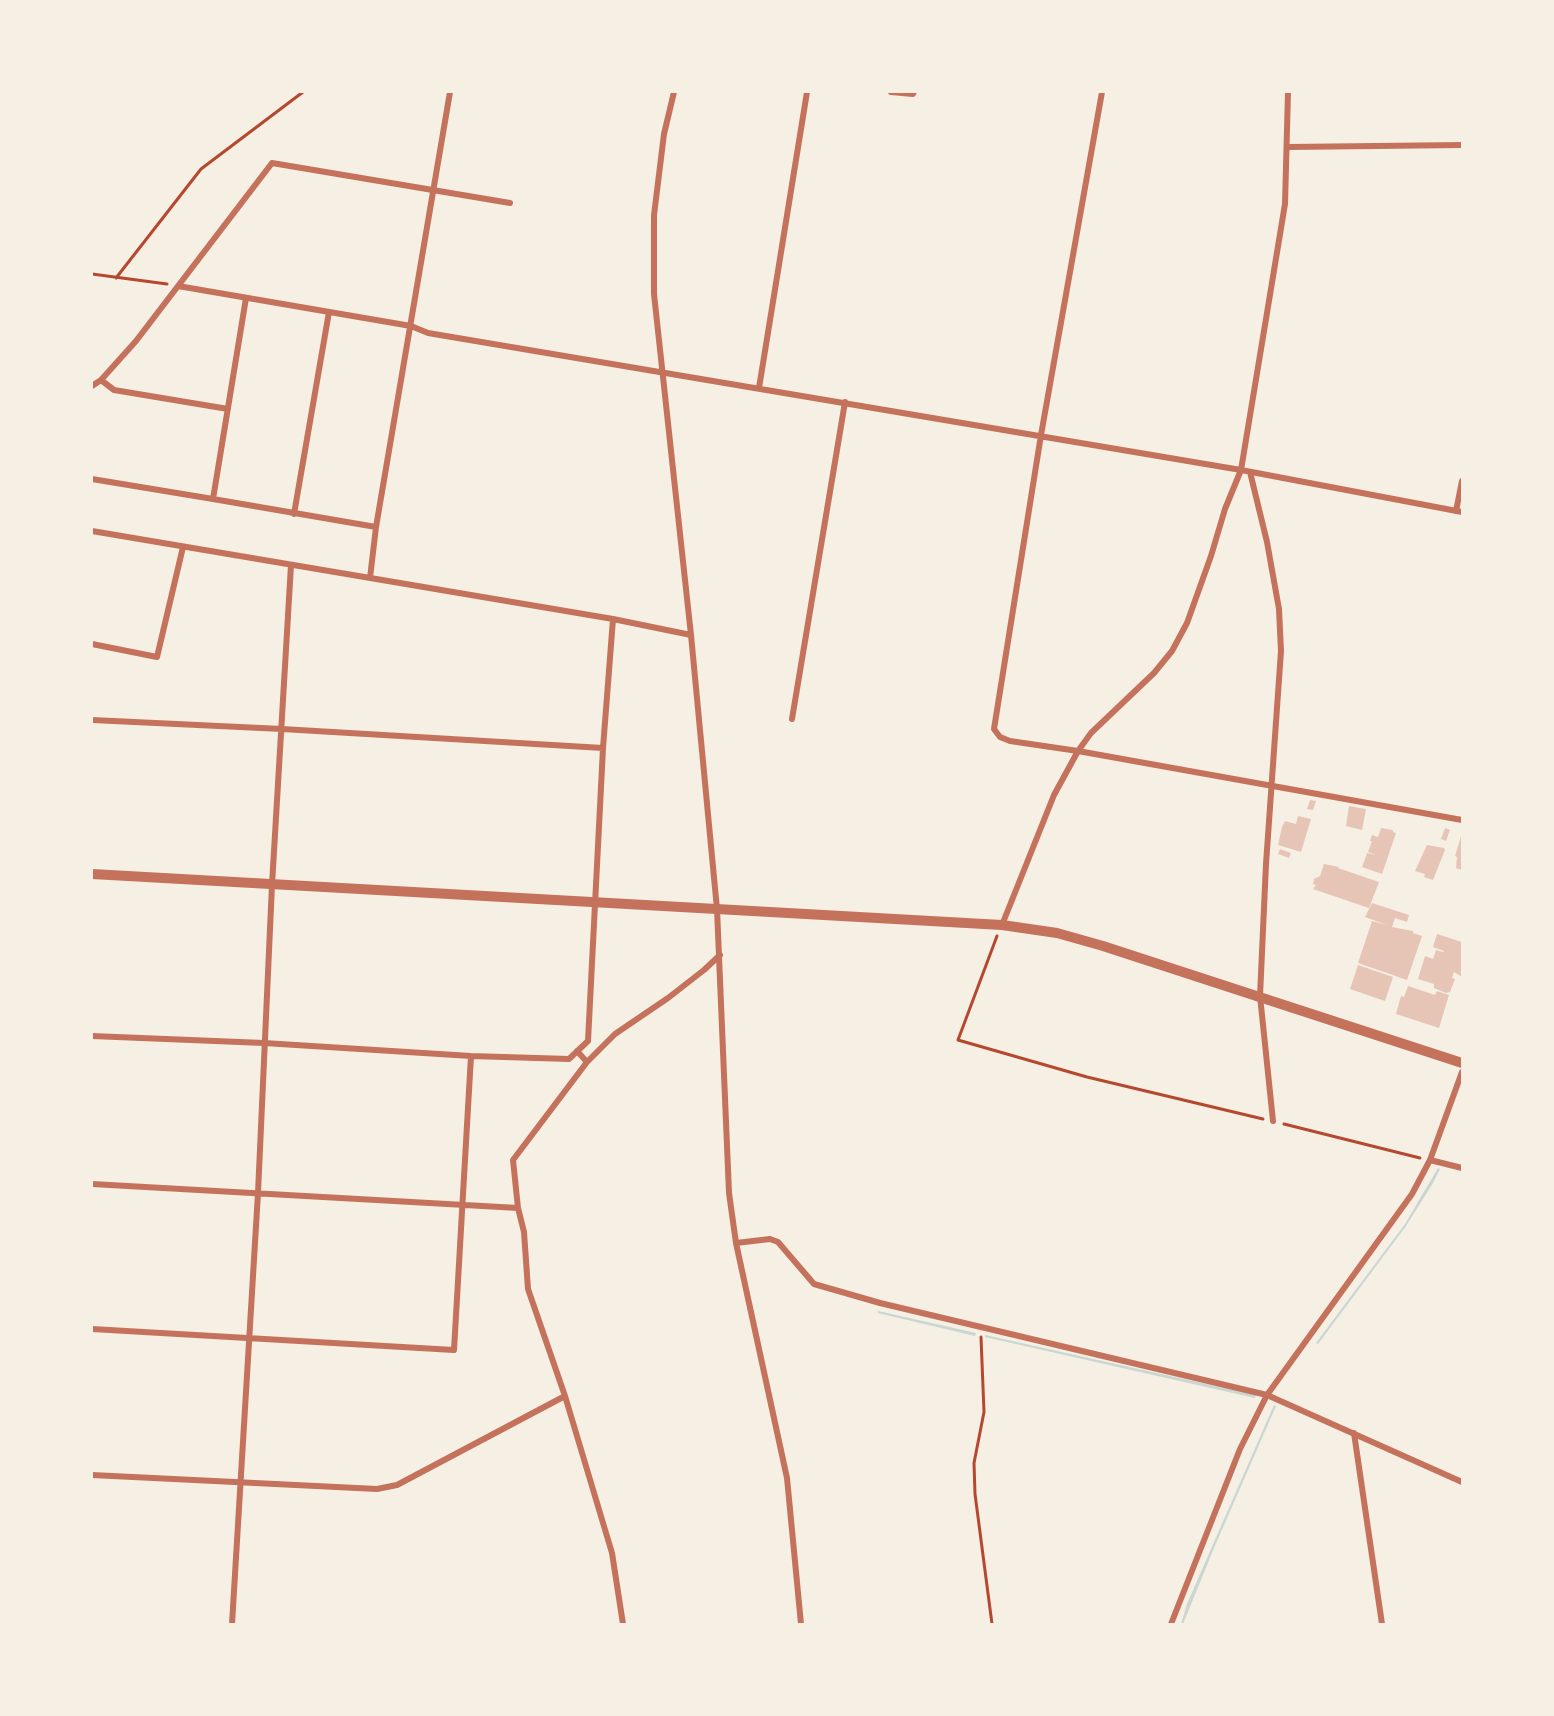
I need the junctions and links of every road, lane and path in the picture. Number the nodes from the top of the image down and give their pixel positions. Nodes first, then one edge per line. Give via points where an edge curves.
1 (303, 92) edge
2 (450, 92) edge
3 (674, 92) edge
4 (807, 92) edge
5 (891, 92) edge
6 (914, 92) edge
7 (1102, 92) edge
8 (1288, 92) edge
9 (1462, 145) edge
10 (1288, 147) junction
11 (432, 189) junction
12 (510, 203) dead end
13 (92, 274) edge
14 (116, 278) junction
15 (178, 286) junction
16 (246, 298) junction
17 (329, 312) junction
18 (411, 326) junction
19 (662, 372) junction
20 (101, 380) junction
21 (92, 386) edge
22 (759, 387) junction
23 (845, 402) junction
24 (228, 409) junction
25 (1041, 435) junction
26 (1241, 470) junction
27 (1250, 472) junction
28 (92, 478) edge
29 (1462, 481) edge
30 (213, 499) junction
31 (1459, 511) edge
32 (294, 514) junction
33 (376, 527) junction
34 (92, 531) edge
35 (183, 547) junction
36 (291, 565) junction
37 (370, 578) junction
38 (613, 619) junction
39 (691, 635) junction
40 (92, 644) edge
41 (792, 719) dead end
42 (92, 720) edge
43 (282, 729) junction
44 (603, 748) junction
45 (1078, 751) junction
46 (1271, 786) junction
47 (1462, 820) edge
48 (92, 874) edge
49 (272, 885) junction
50 (596, 903) junction
51 (717, 909) junction
52 (1002, 924) junction
53 (720, 955) junction
54 (1260, 996) junction
55 (92, 1036) edge
56 (264, 1043) junction
57 (577, 1051) junction
58 (471, 1056) junction
59 (587, 1062) junction
60 (1462, 1063) edge
61 (1462, 1072) edge
62 (1273, 1121) junction
63 (1430, 1160) junction
64 (1462, 1168) edge
65 (92, 1184) edge
66 (258, 1193) junction
67 (463, 1205) junction
68 (518, 1208) junction
69 (736, 1242) junction
70 (981, 1327) junction
71 (92, 1329) edge
72 (249, 1338) junction
73 (1268, 1395) junction
74 (565, 1396) junction
75 (1354, 1433) junction
76 (92, 1475) edge
77 (240, 1481) junction
78 (1462, 1482) edge
79 (232, 1624) edge
80 (623, 1624) edge
81 (801, 1624) edge
82 (992, 1624) edge
83 (1171, 1624) edge
84 (1382, 1624) edge

1 - 14 path via 201,169
2 - 11 street
3 - 19 street via 664,134 654,215 654,294
4 - 22 street
5 - 6 street
7 - 25 street
8 - 10 street
9 - 10 street
10 - 26 street via 1285,204
11 - 12 street
11 - 15 street via 272,163
11 - 18 street
13 - 14 path
14 - 15 path
15 - 16 street
15 - 20 street
16 - 17 street
16 - 24 street
17 - 18 street
17 - 32 street
18 - 19 street via 428,333
18 - 33 street
19 - 22 street
19 - 39 street
20 - 21 street
20 - 24 street via 114,390
22 - 23 street
23 - 25 street
23 - 41 street
24 - 30 street
25 - 26 street
25 - 45 street via 994,729 1010,741
26 - 27 street
26 - 45 street via 1187,623 1172,651
27 - 31 street
27 - 46 street via 1268,542 1279,609 1281,651
28 - 30 street
29 - 31 street
30 - 32 street
32 - 33 street
33 - 37 street
34 - 35 street
35 - 36 street
35 - 40 street via 157,657
36 - 37 street
36 - 43 street
37 - 38 street
38 - 39 street
38 - 44 street
39 - 51 street
42 - 43 street
43 - 44 street
43 - 49 street
44 - 50 street
45 - 46 street
45 - 52 street via 1054,795
46 - 47 street
46 - 54 street
48 - 49 street
49 - 50 street
49 - 56 street
50 - 51 street
50 - 57 street via 588,1041
51 - 52 street
51 - 53 street
52 - 54 street via 1057,933
52 - 62 path via 958,1040 1087,1077
53 - 59 street via 668,998 615,1034
53 - 69 street via 729,1193
54 - 60 street
54 - 62 street
55 - 56 street
56 - 58 street
56 - 66 street
57 - 58 street via 569,1059
57 - 59 street
58 - 67 street
59 - 68 street via 513,1160
61 - 63 street
62 - 63 path
63 - 64 street
63 - 73 street via 1412,1194
65 - 66 street
66 - 67 street
66 - 72 street
67 - 68 street
67 - 72 street via 454,1350
68 - 74 street via 524,1232 528,1289
69 - 70 street via 778,1242 814,1284
69 - 81 street via 787,1478
70 - 73 street
70 - 82 path via 984,1412 974,1463 975,1494
71 - 72 street
72 - 77 street
73 - 75 street
73 - 83 street via 1240,1449
74 - 77 street via 397,1485 377,1489
74 - 80 street via 612,1553
75 - 78 street
75 - 84 street
76 - 77 street
77 - 79 street

